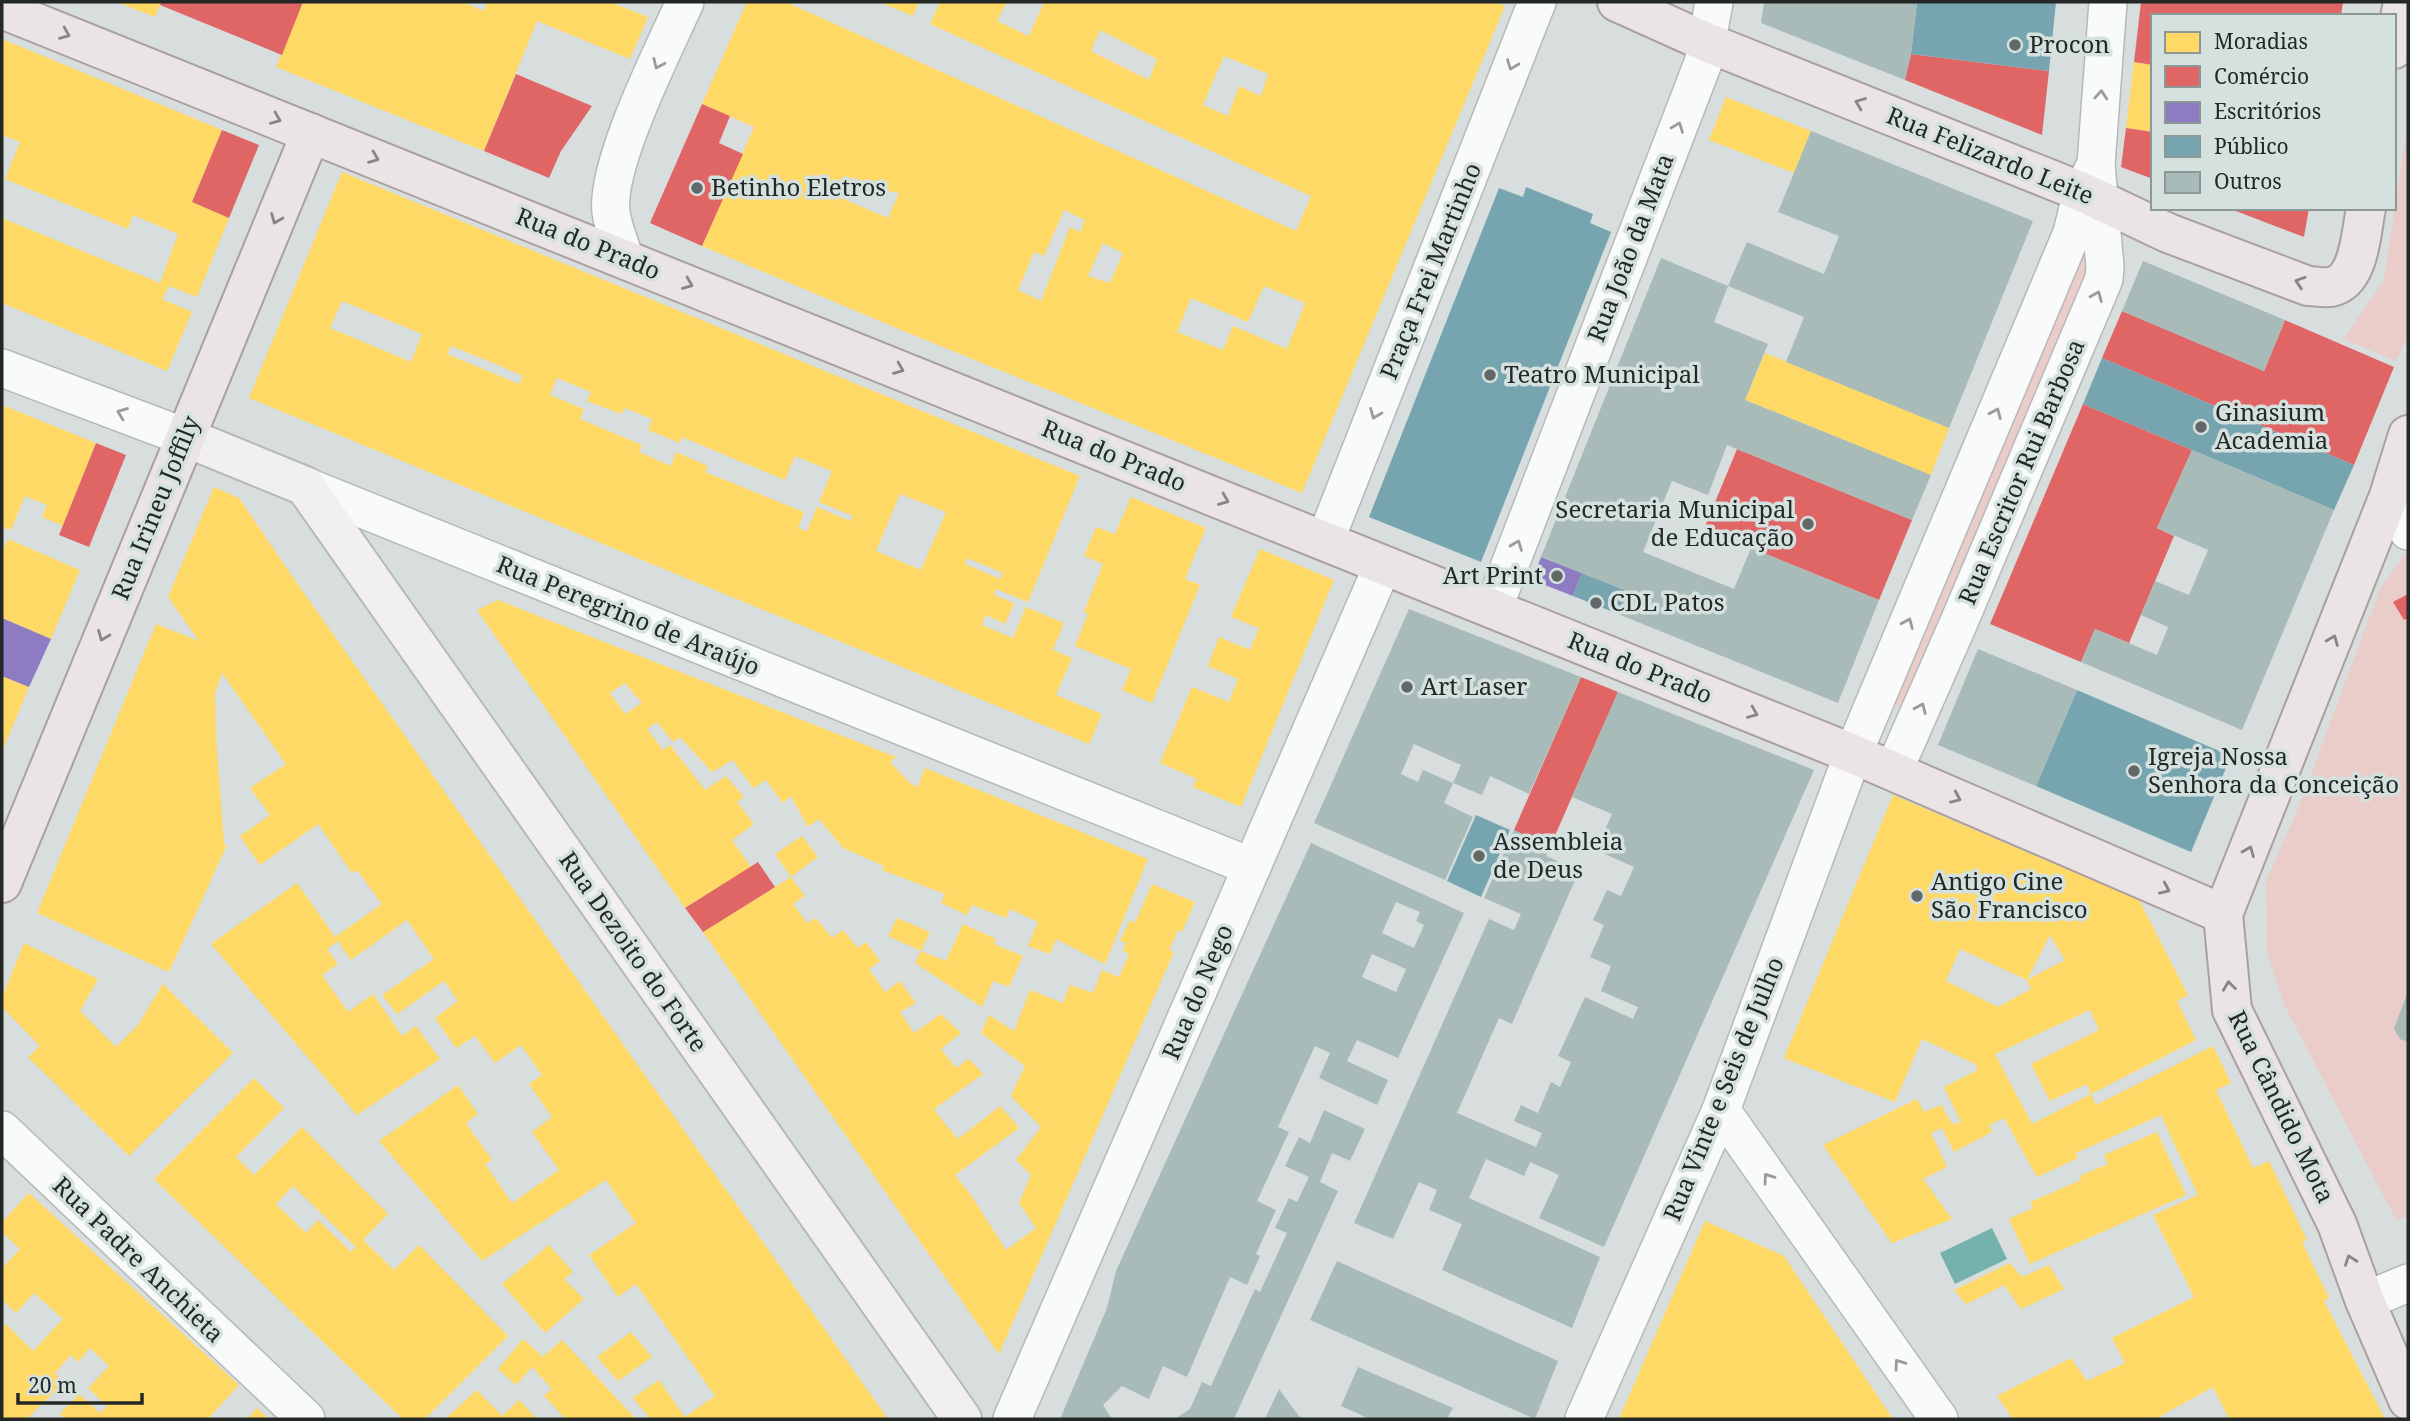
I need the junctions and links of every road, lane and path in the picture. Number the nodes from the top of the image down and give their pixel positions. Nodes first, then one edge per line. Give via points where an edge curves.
1 (685, 2) edge
2 (1537, 2) edge
3 (1617, 2) edge
4 (1714, 2) edge
5 (2108, 2) edge
6 (2403, 2) edge
7 (2, 9) edge
8 (2396, 39) edge
9 (1706, 42) junction
10 (311, 133) junction
11 (2093, 185) junction
12 (2366, 210) edge
13 (625, 258) junction
14 (2, 368) edge
15 (2408, 435) edge
16 (185, 437) junction
17 (305, 486) junction
18 (2389, 496) junction
19 (2408, 531) edge
20 (1325, 541) junction
21 (1383, 565) junction
22 (1493, 609) junction
23 (1853, 754) junction
24 (1894, 770) junction
25 (1252, 867) junction
26 (2, 883) edge
27 (2222, 914) junction
28 (1721, 1110) junction
29 (2, 1130) edge
30 (2408, 1283) edge
31 (2365, 1301) junction
32 (2408, 1400) edge
33 (306, 1419) edge
34 (962, 1419) edge
35 (1012, 1419) edge
36 (1584, 1419) edge
37 (1939, 1419) edge

1 -> 13 street via 643,97 613,181 611,212
2 -> 20 street, Praça Frei Martinho
3 - 9 main road, Rua Felizardo Leite
4 - 9 street, Rua João da Mata
11 -> 5 street, Rua Escritor Rui Barbosa
6 - 8 main road
7 -> 10 main road, Rua do Prado
11 -> 9 main road, Rua Felizardo Leite
22 -> 9 street, Rua João da Mata via 1703,64
10 -> 13 main road, Rua do Prado
10 -> 16 main road, Rua Irineu Joffily
12 -> 11 main road, Rua Felizardo Leite via 2356,262 2343,282 2308,286 2168,233
23 -> 11 street, Rua Escritor Rui Barbosa
24 -> 11 street, Rua Escritor Rui Barbosa via 2104,279
13 -> 20 main road, Rua do Prado
16 -> 14 street, Rua Peregrino de Araújo
15 - 18 main road, Rua Cândido Mota
16 - 17 main road, Rua Peregrino de Araújo
16 -> 26 main road, Rua Irineu Joffily
17 - 25 street, Rua Peregrino de Araújo
17 - 34 main road, Rua Dezoito do Forte
18 - 19 street
27 -> 18 main road, Rua Cândido Mota
20 - 21 main road, Rua do Prado
21 - 22 main road, Rua do Prado
21 - 25 street, Rua do Nego
22 -> 23 main road, Rua do Prado
23 - 24 main road, Rua do Prado
23 - 28 street, Rua Vinte e Seis de Julho
24 -> 27 main road, Rua do Prado
25 - 35 street, Rua do Nego
31 -> 27 main road, Rua Cândido Mota via 2337,1224 2232,1010
28 - 36 street, Rua Vinte e Seis de Julho
37 -> 28 street
29 - 33 street, Rua Padre Anchieta
30 - 31 street
31 - 32 main road, Rua Cândido Mota

